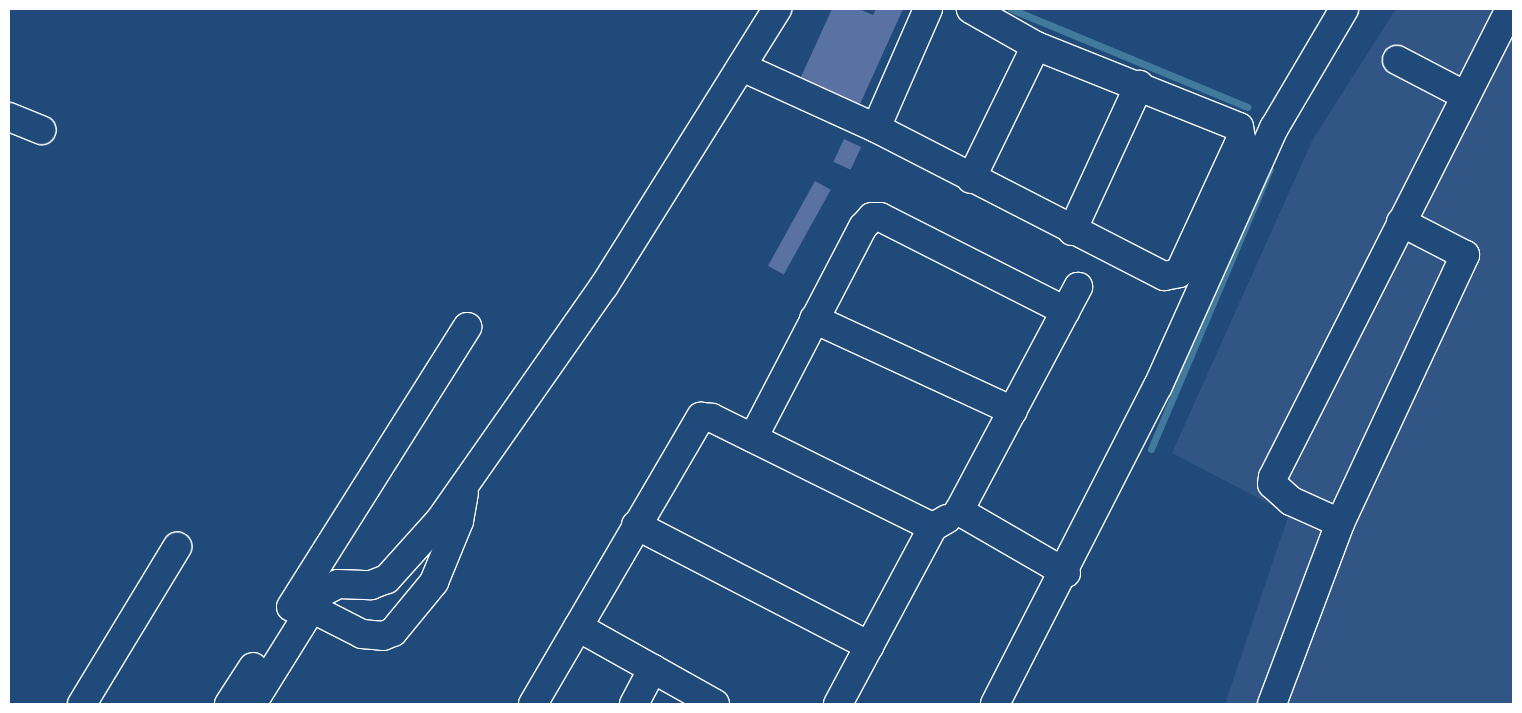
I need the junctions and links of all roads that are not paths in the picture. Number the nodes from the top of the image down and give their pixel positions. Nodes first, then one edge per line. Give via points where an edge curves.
1 (776, 9) edge
2 (928, 9) edge
3 (971, 9) edge
4 (1344, 9) edge
5 (1510, 9) edge
6 (1036, 46) junction
7 (1396, 60) dead end
8 (742, 67) junction
9 (1139, 84) junction
10 (1464, 96) junction
11 (9, 117) edge
12 (876, 128) junction
13 (42, 130) dead end
14 (971, 179) junction
15 (1401, 222) junction
16 (1072, 231) junction
17 (1078, 287) dead end
18 (1065, 311) junction
19 (814, 319) junction
20 (467, 327) dead end
21 (1013, 411) junction
22 (753, 438) junction
23 (465, 486) junction
24 (959, 511) junction
25 (1340, 523) junction
26 (636, 525) junction
27 (933, 527) junction
28 (177, 547) dead end
29 (1066, 573) junction
30 (312, 608) junction
31 (578, 627) junction
32 (869, 646) junction
33 (653, 669) junction
34 (82, 704) edge
35 (229, 704) edge
36 (252, 704) edge
37 (532, 704) edge
38 (634, 704) edge
39 (715, 704) edge
40 (838, 704) edge
41 (995, 704) edge
42 (1272, 704) edge

1 - 8 street
2 - 12 street
3 - 6 street
4 - 29 street via 1274,128 1158,386
5 - 10 street
6 - 9 street
6 - 14 street
7 - 10 street
8 - 12 street
8 - 23 street via 604,286
9 - 16 street
9 - 16 street via 1234,123 1241,139 1175,275 1164,276
10 - 15 street
11 - 13 street
12 - 14 street
14 - 16 street
15 - 25 street via 1465,255
15 - 25 street via 1272,477 1272,484 1291,501
17 - 18 street
18 - 19 street via 880,217 872,218 863,227
18 - 21 street
19 - 21 street
19 - 22 street
20 - 35 street
21 - 24 street
22 - 26 street via 712,418 696,420
22 - 27 street
23 - 30 street via 387,579 330,586
23 - 30 street via 449,552 434,582 401,626 373,636
24 - 27 street
24 - 29 street
25 - 42 street
26 - 31 street
26 - 32 street
27 - 32 street
28 - 34 street
29 - 41 street
30 - 36 street
31 - 33 street
31 - 37 street
32 - 40 street
33 - 38 street
33 - 39 street

